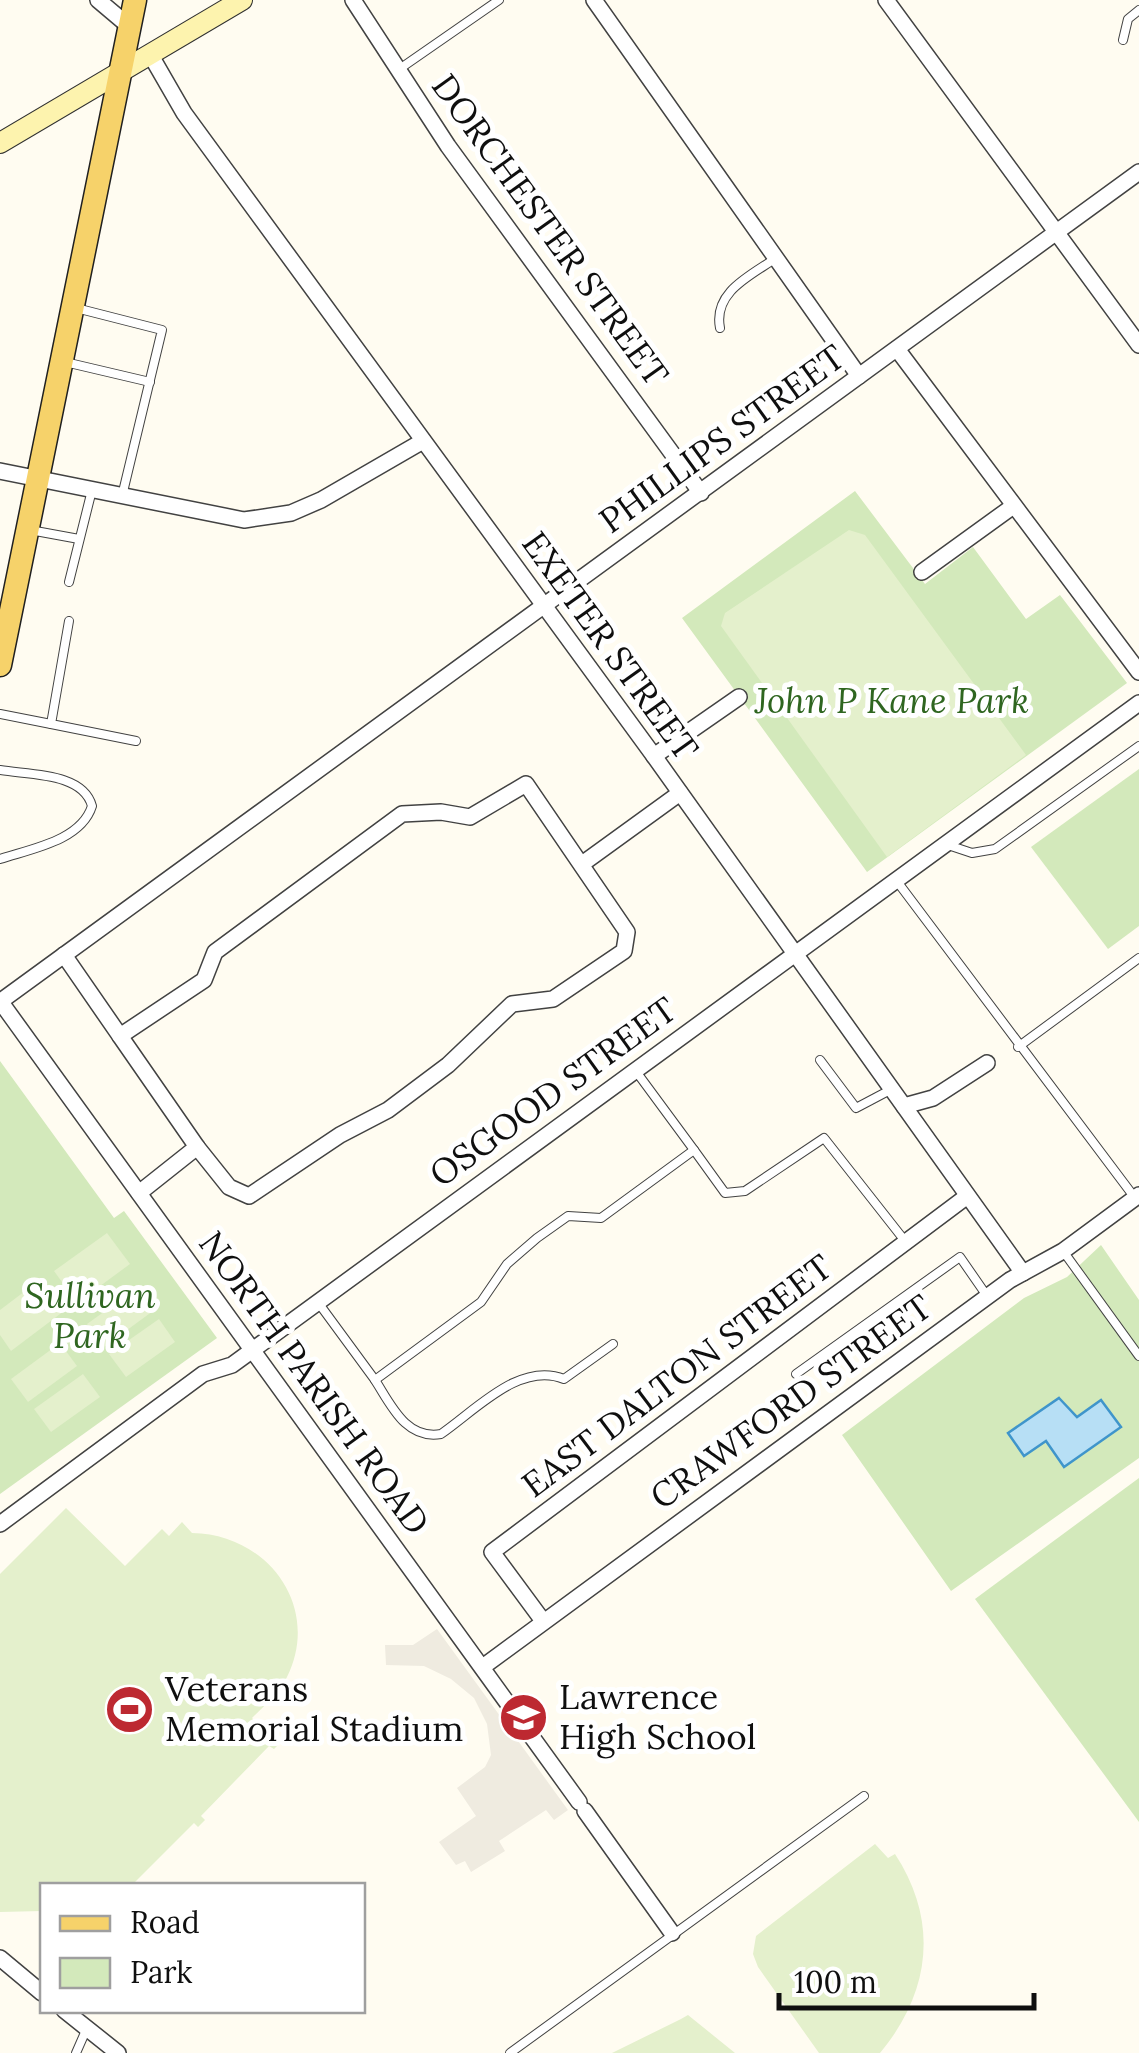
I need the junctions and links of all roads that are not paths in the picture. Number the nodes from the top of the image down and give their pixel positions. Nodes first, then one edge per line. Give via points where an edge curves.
1 (98, 0) edge
2 (136, 0) edge
3 (242, 0) edge
4 (353, 0) edge
5 (498, 0) edge
6 (594, 0) edge
7 (886, 0) edge
8 (1139, 10) edge
9 (130, 27) junction
10 (1123, 40) dead end
11 (150, 54) junction
12 (121, 70) junction
13 (398, 70) junction
14 (0, 144) edge
15 (1139, 172) edge
16 (1056, 233) junction
17 (776, 258) junction
18 (72, 308) junction
19 (720, 328) dead end
20 (1139, 346) edge
21 (897, 350) junction
22 (61, 360) junction
23 (859, 376) junction
24 (150, 382) junction
25 (423, 441) junction
26 (0, 471) edge
27 (37, 479) junction
28 (92, 490) junction
29 (701, 493) junction
30 (122, 496) junction
31 (1012, 506) junction
32 (27, 530) junction
33 (80, 539) junction
34 (922, 572) dead end
35 (68, 582) dead end
36 (544, 607) junction
37 (69, 621) dead end
38 (0, 665) edge
39 (1139, 672) edge
40 (739, 697) dead end
41 (1139, 702) edge
42 (0, 714) edge
43 (51, 724) junction
44 (136, 741) dead end
45 (1139, 746) edge
46 (654, 756) junction
47 (0, 770) edge
48 (680, 793) junction
49 (945, 844) junction
50 (0, 859) edge
51 (582, 864) junction
52 (896, 880) junction
53 (796, 953) junction
54 (64, 955) junction
55 (1139, 958) edge
56 (0, 1001) edge
57 (120, 1036) junction
58 (1018, 1046) junction
59 (820, 1060) dead end
60 (987, 1063) dead end
61 (635, 1070) junction
62 (892, 1089) junction
63 (904, 1106) junction
64 (198, 1148) junction
65 (694, 1150) junction
66 (139, 1193) junction
67 (1137, 1196) edge
68 (966, 1197) junction
69 (906, 1242) junction
70 (1062, 1251) junction
71 (1022, 1273) junction
72 (987, 1296) junction
73 (317, 1300) junction
74 (612, 1344) dead end
75 (252, 1350) junction
76 (1139, 1356) edge
77 (796, 1374) dead end
78 (375, 1380) junction
79 (0, 1524) edge
80 (543, 1620) junction
81 (484, 1666) junction
82 (864, 1796) dead end
83 (672, 1933) junction
84 (0, 1958) edge
85 (39, 1984) edge
86 (68, 2013) edge
87 (87, 2028) junction
88 (76, 2053) edge
89 (118, 2053) edge
90 (510, 2053) edge

1 - 9 street
2 - 9 main road
3 - 11 main road
4 - 13 street, DORCHESTER STREET
5 - 13 lane
6 - 17 street
7 - 16 street
8 - 10 lane
9 - 12 main road
11 - 12 main road
11 - 25 street, EXETER STREET via 184,113
12 - 14 main road
12 - 18 main road
13 - 29 street, DORCHESTER STREET
15 - 16 street, PHILLIPS STREET
16 - 20 street
16 - 21 street, PHILLIPS STREET
17 - 19 lane via 722,299
17 - 23 street
18 - 22 main road
18 - 24 lane via 162,330
21 - 23 street, PHILLIPS STREET
21 - 31 street
22 - 24 lane
22 - 27 main road
23 - 29 street, PHILLIPS STREET
24 - 30 lane
25 - 30 street via 291,512 244,520
25 - 36 street, EXETER STREET
26 - 27 street
27 - 28 street
27 - 32 main road
28 - 30 street
28 - 33 lane
29 - 36 street, PHILLIPS STREET
31 - 34 street
31 - 39 street
32 - 33 lane
32 - 38 main road
33 - 35 lane
36 - 46 street, EXETER STREET
36 - 54 street, PHILLIPS STREET
37 - 43 lane
40 - 46 street
41 - 49 street, OSGOOD STREET
42 - 43 lane
43 - 44 lane
45 - 49 lane via 995,849 972,853
46 - 48 street, EXETER STREET
47 - 50 lane via 71,782 92,806 60,838
48 - 51 street
48 - 53 street, EXETER STREET
49 - 52 street, OSGOOD STREET
51 - 57 street via 526,784 470,817 402,814 215,952 204,980
51 - 64 street via 627,932 624,950 552,998 512,1004 388,1110 249,1196 229,1186
52 - 53 street, OSGOOD STREET
52 - 58 lane
53 - 61 street, OSGOOD STREET
53 - 62 street, EXETER STREET
54 - 56 street, PHILLIPS STREET
54 - 57 street
55 - 58 lane
56 - 66 street, NORTH PARISH ROAD
57 - 64 street
58 - 67 lane
59 - 62 lane via 856,1108
60 - 63 street via 933,1098
61 - 65 lane
61 - 73 street, OSGOOD STREET
62 - 63 street, EXETER STREET
63 - 68 street, EXETER STREET
64 - 66 street
65 - 69 lane via 725,1193 746,1191 824,1138
65 - 78 lane via 601,1218 568,1216 537,1238 507,1264 481,1302
66 - 75 street, NORTH PARISH ROAD
67 - 70 street, CRAWFORD STREET
68 - 69 street, EAST DALTON STREET
68 - 71 street, EXETER STREET
69 - 80 street, EAST DALTON STREET via 492,1552
70 - 71 street, CRAWFORD STREET
70 - 76 lane
71 - 72 street, CRAWFORD STREET
72 - 77 lane via 960,1256
72 - 80 street, CRAWFORD STREET
73 - 75 street, OSGOOD STREET
73 - 78 lane
74 - 78 lane via 564,1379 544,1371 526,1375 441,1434 418,1434
75 - 79 street, OSGOOD STREET via 204,1374
75 - 81 street, NORTH PARISH ROAD
80 - 81 street, CRAWFORD STREET
81 - 83 street, NORTH PARISH ROAD
82 - 83 lane
83 - 90 lane
84 - 85 street
86 - 87 street
87 - 88 lane
87 - 89 street

